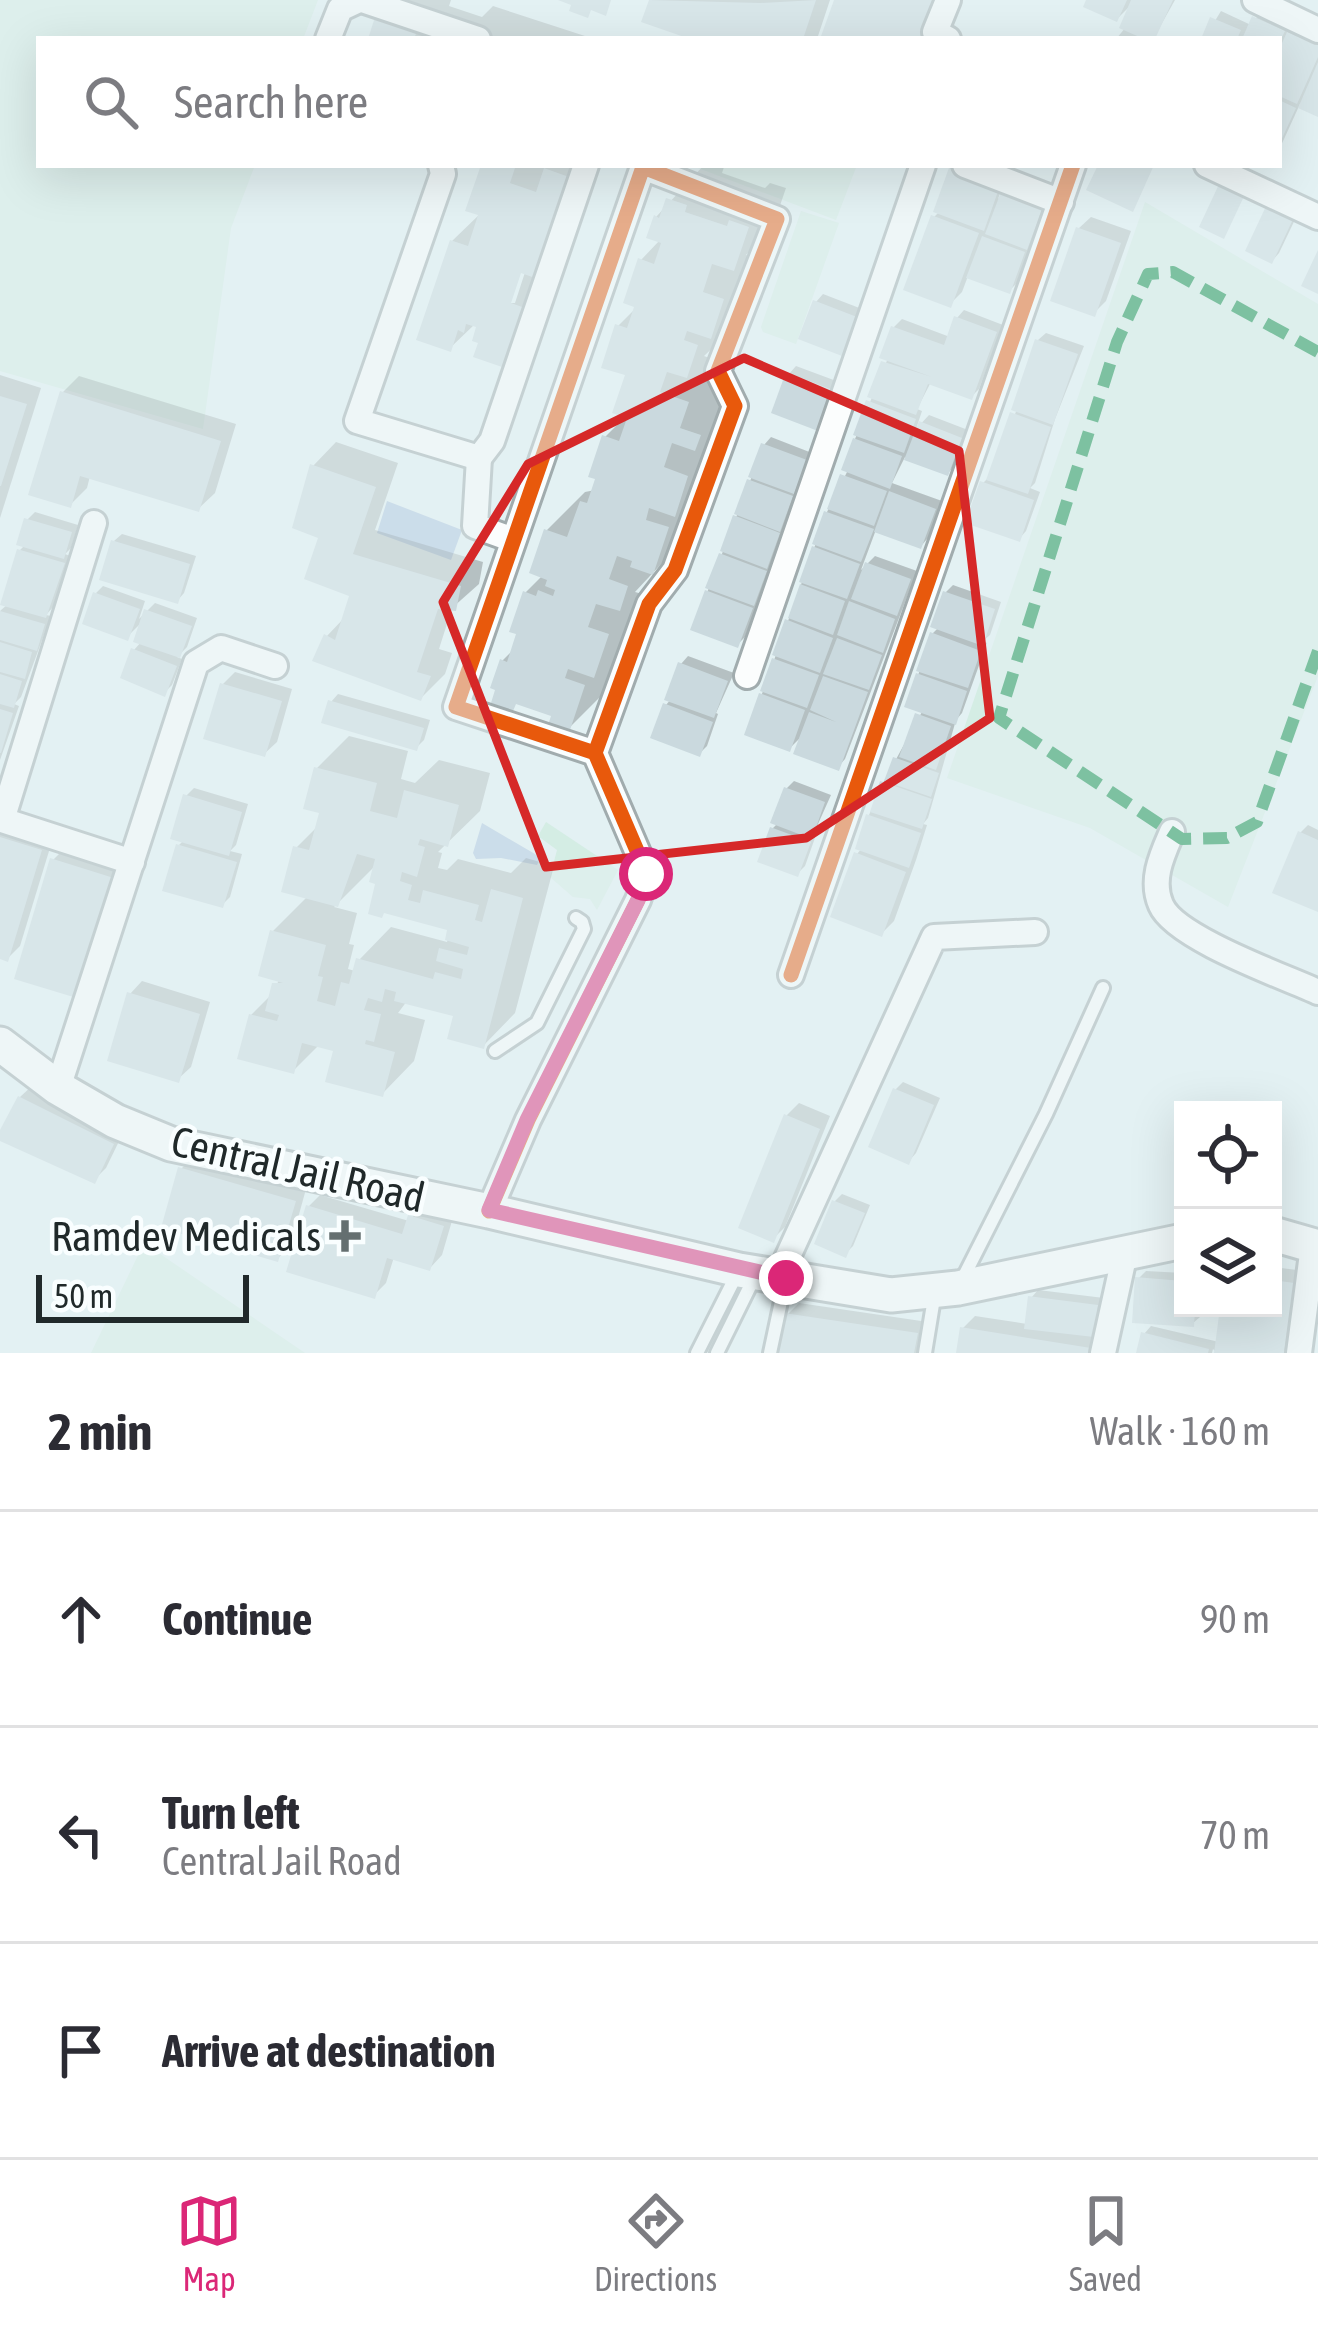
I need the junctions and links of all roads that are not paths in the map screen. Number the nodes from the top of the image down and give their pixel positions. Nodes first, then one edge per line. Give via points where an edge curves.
1 (361, 0) edge
2 (948, 0) edge
3 (1255, 0) edge
4 (1318, 31) edge
5 (329, 36) edge
6 (469, 36) edge
7 (942, 36) edge
8 (442, 168) edge
9 (585, 168) edge
10 (643, 168) edge
11 (646, 168) edge
12 (922, 168) edge
13 (972, 168) edge
14 (1072, 168) edge
15 (1213, 168) edge
16 (1061, 202) junction
17 (1318, 217) edge
18 (479, 458) junction
19 (94, 523) dead end
20 (512, 539) junction
21 (275, 666) dead end
22 (747, 676) dead end
23 (595, 753) junction
24 (1172, 832) dead end
25 (131, 862) junction
26 (575, 918) dead end
27 (1035, 932) dead end
28 (791, 975) dead end
29 (1103, 988) dead end
30 (1318, 992) edge
31 (0, 1044) edge
32 (495, 1051) dead end
33 (58, 1088) junction
34 (489, 1210) junction
35 (1282, 1237) edge
36 (1174, 1242) edge
37 (1315, 1246) edge
38 (1125, 1253) junction
39 (765, 1274) junction
40 (947, 1289) junction
41 (697, 1353) edge
42 (717, 1353) edge
43 (770, 1353) edge
44 (925, 1353) edge
45 (1103, 1353) edge
46 (1299, 1353) edge

1 - 5 street via 340,9
1 - 6 street
2 - 7 street via 934,32
3 - 4 street
8 - 18 street via 357,421
9 - 18 street via 492,441
10 - 20 street
11 - 23 street via 777,219 718,371 735,406
12 - 22 street
13 - 16 street
14 - 16 street
15 - 17 street
16 - 28 street
18 - 20 street via 475,526
19 - 25 street via 2,820
20 - 23 street via 456,706
21 - 25 street via 221,648 196,663
23 - 34 street via 646,874
24 - 30 street via 1156,871 1161,907 1190,935
25 - 33 street
26 - 32 lane via 584,929 537,1023
27 - 39 street via 934,937
29 - 40 lane via 1046,1114
31 - 33 main road, Central Jail Road
33 - 34 main road, Central Jail Road via 171,1144
34 - 39 main road, Central Jail Road
35 - 37 main road
36 - 38 main road, Central Jail Road
37 - 46 street
38 - 40 main road, Central Jail Road
38 - 45 street
39 - 40 main road, Central Jail Road via 891,1295
39 - 41 lane
39 - 42 lane
39 - 43 lane
40 - 44 lane

